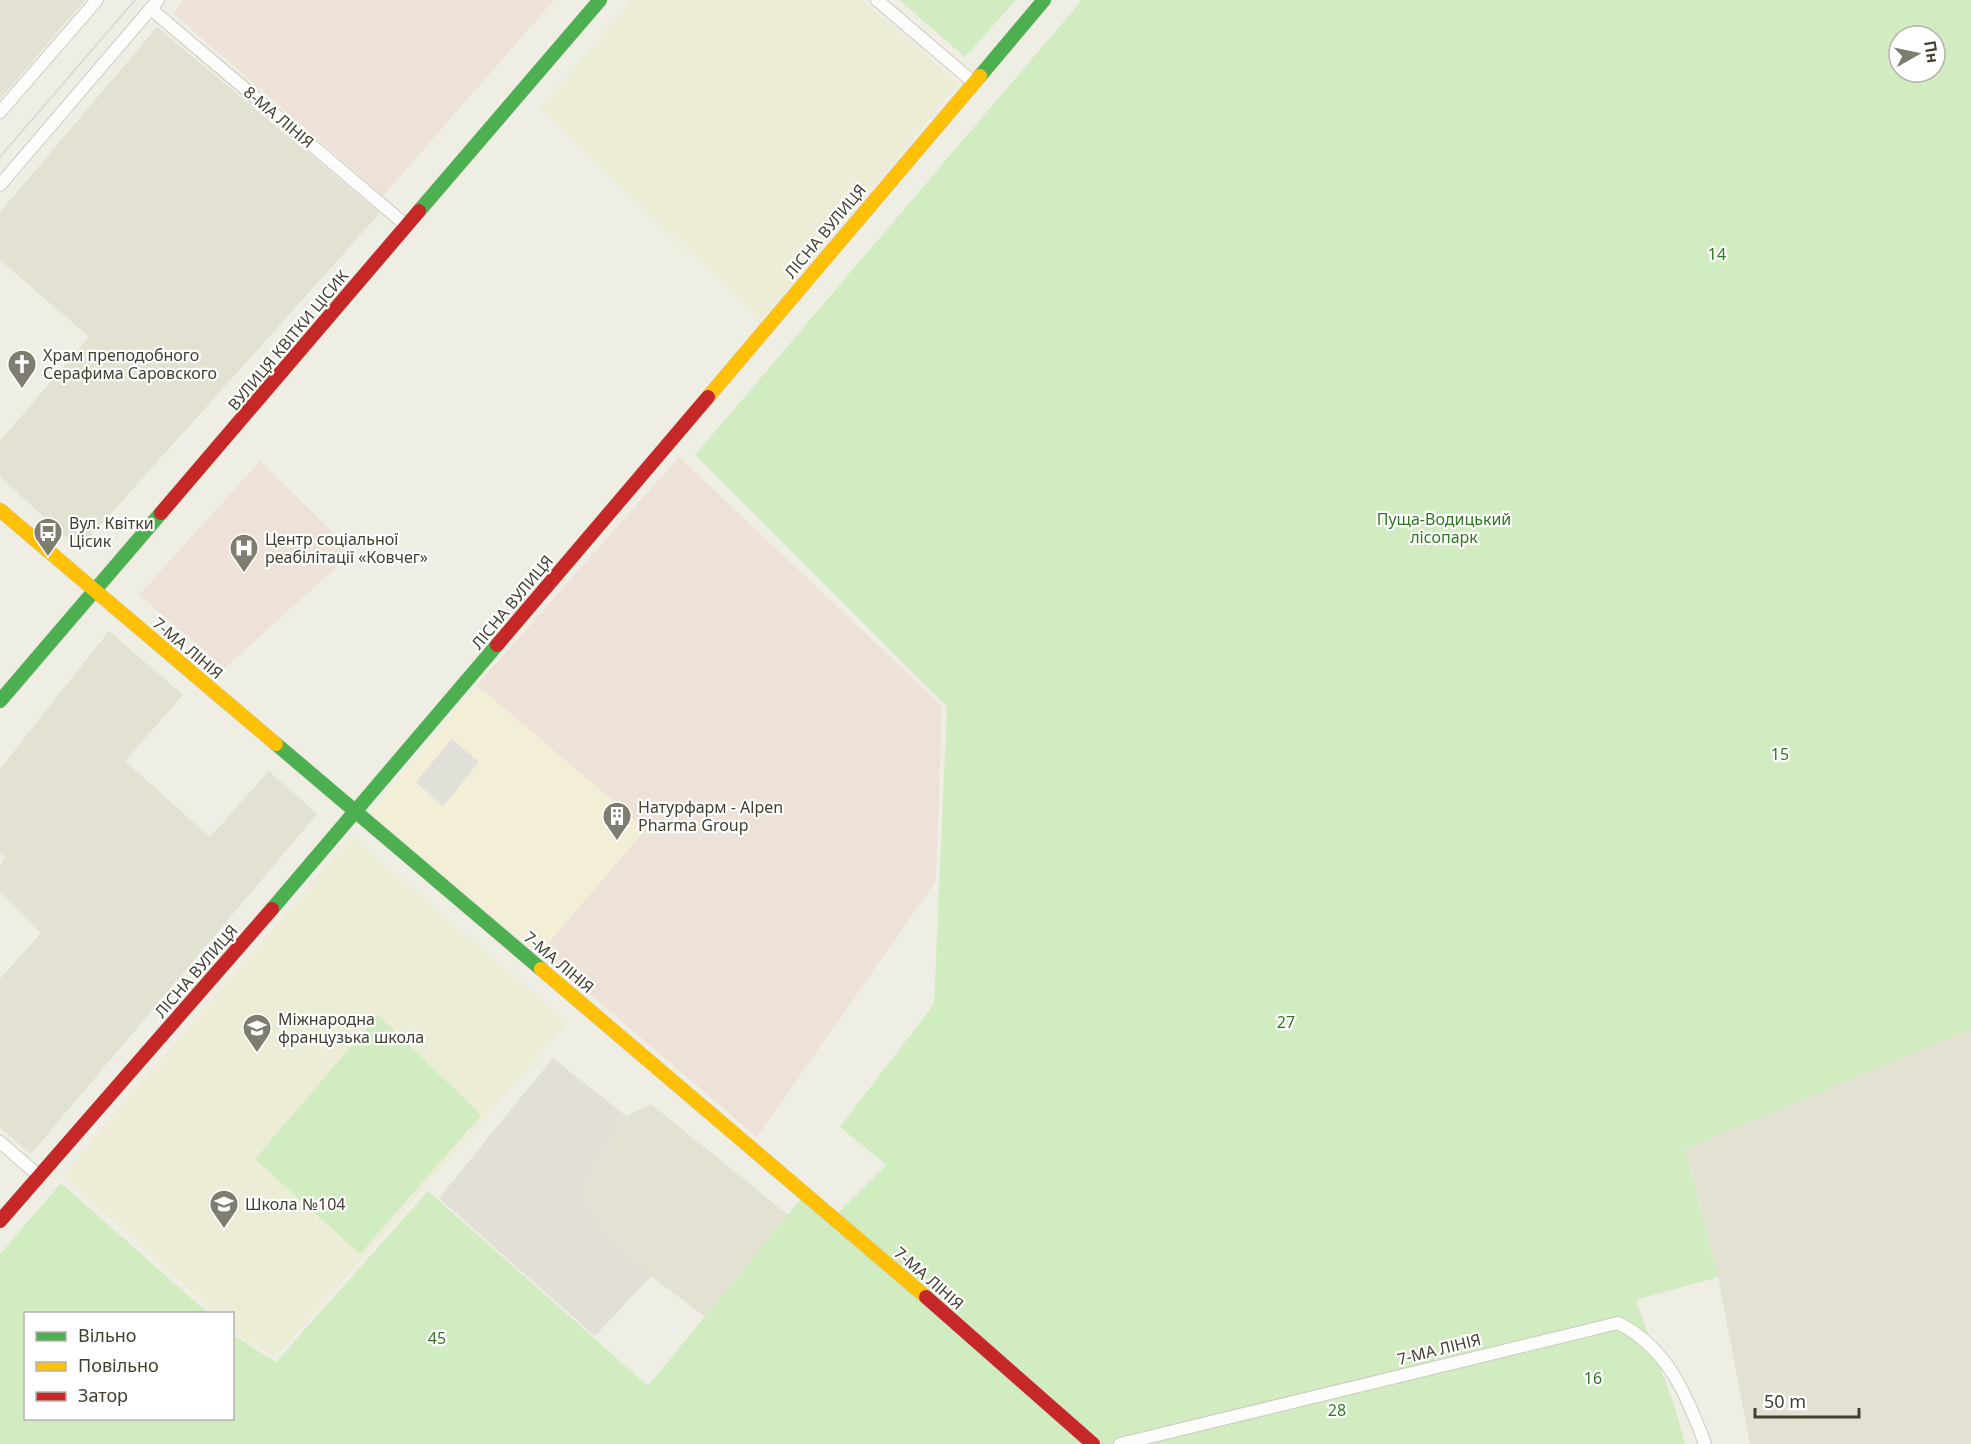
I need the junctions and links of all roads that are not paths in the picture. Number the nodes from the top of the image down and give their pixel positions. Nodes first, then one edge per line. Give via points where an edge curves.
1 (97, 0) edge
2 (600, 0) edge
3 (876, 0) edge
4 (1044, 0) edge
5 (154, 4) edge
6 (973, 82) junction
7 (0, 112) edge
8 (0, 185) edge
9 (407, 226) junction
10 (0, 510) edge
11 (96, 591) junction
12 (0, 701) edge
13 (356, 812) junction
14 (0, 1142) edge
15 (39, 1176) junction
16 (0, 1221) edge
17 (1094, 1444) edge
18 (1120, 1444) edge
19 (1705, 1444) edge

1 - 7 street
2 - 9 street, ВУЛИЦЯ КВІТКИ ЦІСИК
3 - 6 street
4 - 6 street, ЛІСНА ВУЛИЦЯ
5 - 8 street
5 - 9 street, 8-МА ЛІНІЯ
6 - 13 street, ЛІСНА ВУЛИЦЯ
9 - 11 street, ВУЛИЦЯ КВІТКИ ЦІСИК
10 - 11 street, 7-МА ЛІНІЯ
11 - 12 street, ВУЛИЦЯ КВІТКИ ЦІСИК
11 - 13 street, 7-МА ЛІНІЯ
13 - 15 street, ЛІСНА ВУЛИЦЯ
13 - 17 street, 7-МА ЛІНІЯ via 834,1217
14 - 15 street
15 - 16 street, ЛІСНА ВУЛИЦЯ
18 - 19 street, 7-МА ЛІНІЯ via 1618,1323 1666,1360 1694,1413

